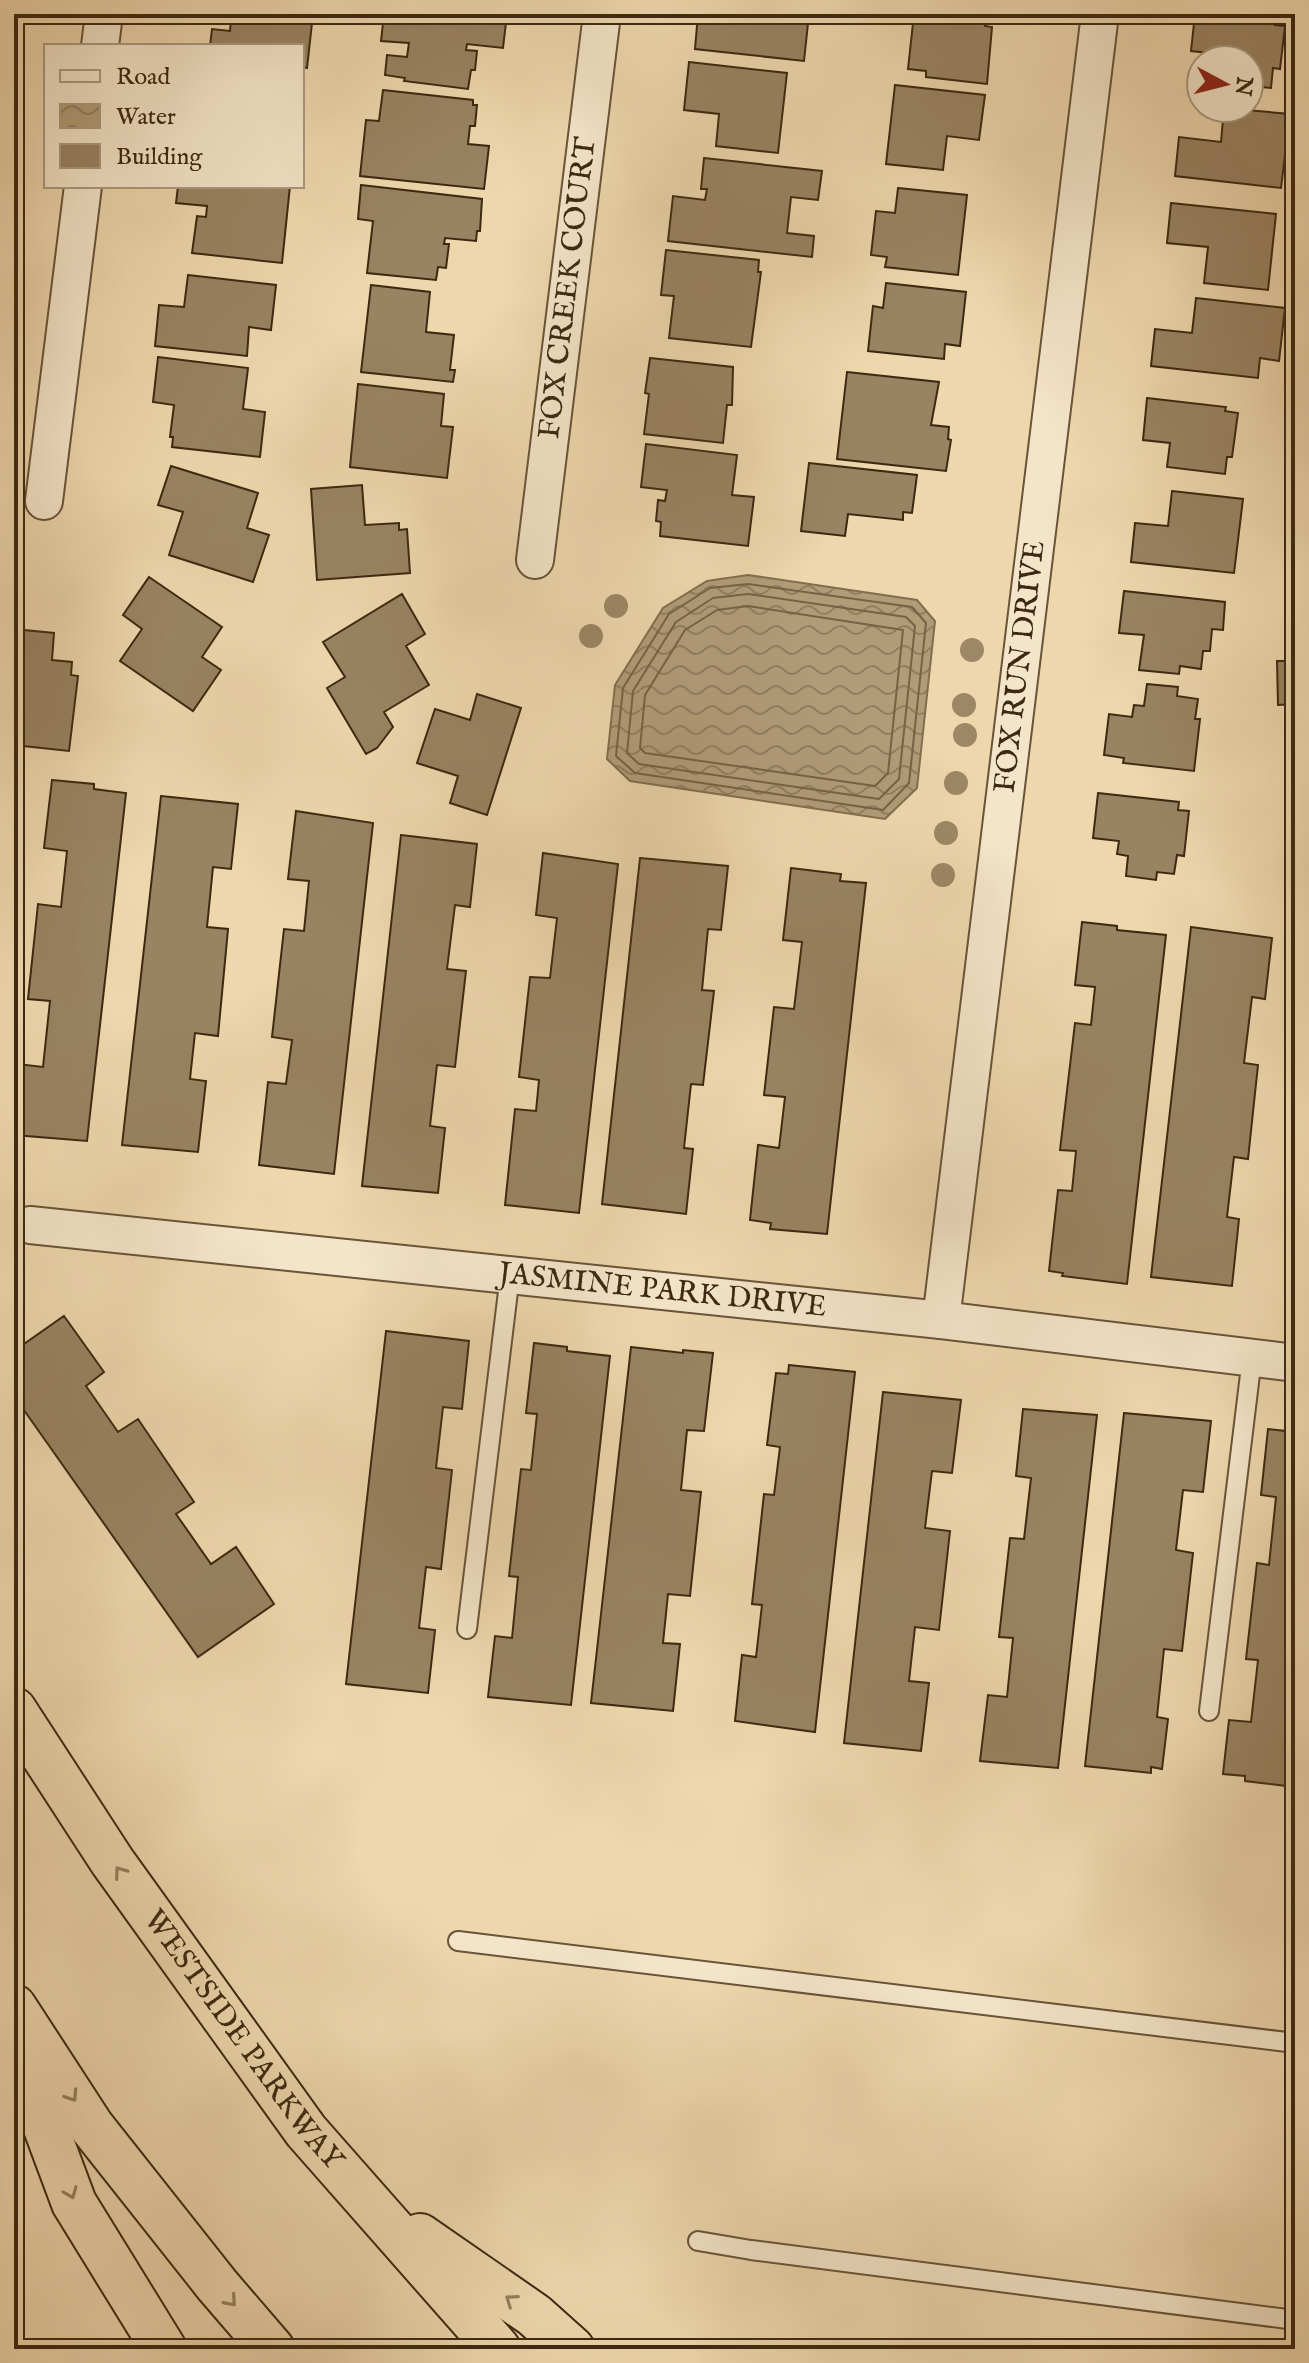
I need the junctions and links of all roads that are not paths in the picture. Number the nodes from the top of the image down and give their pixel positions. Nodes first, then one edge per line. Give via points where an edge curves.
1 (602, 14) edge
2 (1100, 14) edge
3 (83, 188) edge
4 (44, 501) dead end
5 (535, 560) dead end
6 (30, 1225) dead end
7 (510, 1275) junction
8 (941, 1320) junction
9 (1252, 1358) junction
10 (1295, 1363) edge
11 (467, 1629) dead end
12 (14, 1710) edge
13 (1209, 1711) dead end
14 (458, 1941) dead end
15 (14, 2007) edge
16 (14, 2042) edge
17 (1295, 2043) edge
18 (306, 2131) junction
19 (698, 2241) dead end
20 (1295, 2320) edge
21 (164, 2349) edge
22 (272, 2349) edge
23 (498, 2349) edge
24 (572, 2349) edge

1 - 5 street, FOX CREEK COURT
2 - 8 street, FOX RUN DRIVE
3 - 4 street
6 - 7 street, JASMINE PARK DRIVE
7 - 8 street, JASMINE PARK DRIVE
7 - 11 lane
8 - 9 street, JASMINE PARK DRIVE
9 - 10 street, JASMINE PARK DRIVE
9 - 13 lane
18 -> 12 highway, WESTSIDE PARKWAY via 112,1861
14 - 17 lane
15 -> 22 highway via 92,2127
16 -> 21 highway via 74,2203
18 - 23 highway, WESTSIDE PARKWAY
24 -> 18 highway via 534,2315 373,2204
19 - 20 lane

